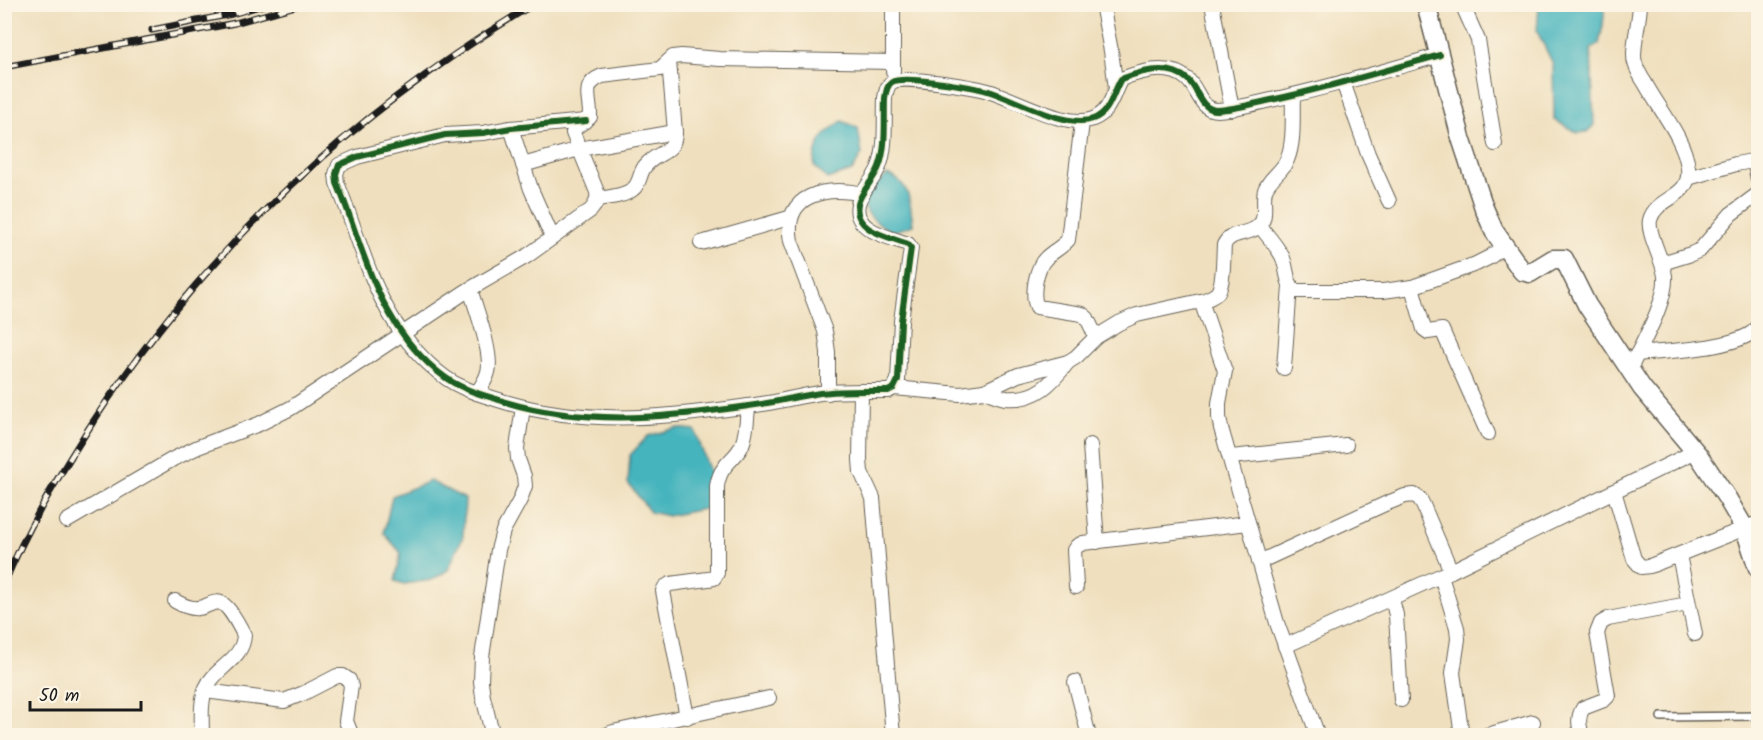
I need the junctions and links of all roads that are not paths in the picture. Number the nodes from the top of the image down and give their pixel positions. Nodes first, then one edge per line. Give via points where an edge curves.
1 (893, 4) edge
2 (1102, 4) edge
3 (1212, 4) edge
4 (1426, 4) edge
5 (1462, 4) edge
6 (1640, 4) edge
7 (1440, 55) junction
8 (669, 61) junction
9 (893, 62) junction
10 (892, 82) junction
11 (1343, 82) junction
12 (1116, 88) junction
13 (1293, 96) junction
14 (1232, 109) junction
15 (586, 121) junction
16 (1082, 122) junction
17 (511, 128) junction
18 (675, 132) junction
19 (1495, 144) dead end
20 (579, 149) junction
21 (1756, 161) edge
22 (523, 165) junction
23 (1688, 178) junction
24 (1758, 179) edge
25 (863, 194) junction
26 (1758, 194) edge
27 (598, 199) junction
28 (1389, 201) dead end
29 (789, 218) junction
30 (1259, 225) junction
31 (552, 237) junction
32 (701, 243) dead end
33 (1497, 251) junction
34 (1662, 263) junction
35 (1290, 286) junction
36 (1412, 287) junction
37 (470, 289) junction
38 (1200, 301) junction
39 (1758, 327) edge
40 (402, 334) junction
41 (1096, 337) junction
42 (1068, 362) junction
43 (1634, 362) junction
44 (1284, 368) dead end
45 (894, 388) junction
46 (861, 391) junction
47 (984, 391) junction
48 (477, 393) junction
49 (828, 393) junction
50 (748, 406) junction
51 (523, 407) junction
52 (1488, 434) dead end
53 (1090, 445) dead end
54 (1346, 445) dead end
55 (1694, 452) junction
56 (1231, 457) junction
57 (1614, 491) junction
58 (67, 521) dead end
59 (1248, 523) junction
60 (1752, 526) edge
61 (1097, 542) junction
62 (1678, 555) junction
63 (1259, 562) junction
64 (1758, 568) edge
65 (1446, 573) junction
66 (1076, 587) dead end
67 (1392, 599) junction
68 (175, 601) dead end
69 (1688, 603) junction
70 (1695, 634) dead end
71 (1285, 646) junction
72 (1075, 682) dead end
73 (205, 692) junction
74 (769, 699) dead end
75 (1401, 700) dead end
76 (687, 717) junction
77 (1660, 717) dead end
78 (1758, 717) edge
79 (1533, 722) dead end
80 (202, 735) edge
81 (352, 735) edge
82 (493, 735) edge
83 (604, 735) edge
84 (893, 735) edge
85 (1089, 735) edge
86 (1318, 735) edge
87 (1462, 735) edge
88 (1484, 735) edge
89 (1582, 735) edge

1 - 9 street
2 - 12 street
3 - 14 street
4 - 7 street
5 - 19 street via 1478,40
6 - 23 street via 1634,61 1684,151
7 - 11 street
7 - 33 street via 1461,138 1494,231
8 - 9 street via 681,56
8 - 15 street via 660,69 595,79 588,92 590,117
8 - 18 street
9 - 10 street
10 - 16 street via 974,88
10 - 25 street via 886,88 879,169
11 - 13 street
11 - 28 street
12 - 14 street via 1129,76 1159,69 1174,71 1188,79 1205,106 1213,110
12 - 16 street via 1104,114
13 - 14 street
13 - 30 street via 1291,144 1283,167 1265,191
15 - 17 street
15 - 20 street via 573,133
16 - 41 street via 1068,240 1039,267 1034,296 1037,307 1082,314
17 - 22 street
17 - 40 street via 445,135 339,165 337,183 367,264
18 - 20 street
18 - 27 street via 671,147 646,164 637,186 623,195
20 - 22 street
20 - 27 street
21 - 23 street
21 - 24 street
22 - 31 street
23 - 34 street via 1684,188 1650,218 1649,228
25 - 29 street via 839,190 808,198 798,203
25 - 45 street via 858,204 864,225 911,248 898,380
26 - 34 street via 1731,214 1700,250
27 - 31 street via 591,210
29 - 32 street
29 - 49 street via 791,241 825,331
30 - 35 street via 1284,260
30 - 38 street via 1226,240 1217,292
31 - 37 street
33 - 36 street via 1476,264
33 - 43 street via 1530,273 1553,259 1564,259 1587,304
34 - 43 street via 1665,278 1659,308
35 - 36 street via 1296,291
35 - 44 street
36 - 52 street via 1424,329 1442,330
37 - 40 street
37 - 48 street via 485,339 489,370
38 - 41 street via 1137,315
38 - 56 street via 1225,371 1219,417
39 - 43 street via 1750,335 1726,343
40 - 48 street via 446,378
40 - 58 street via 291,408 181,455
41 - 42 street
42 - 47 street via 1018,375
42 - 47 street via 1048,387 1034,394 1005,398
43 - 55 street via 1642,388
45 - 46 street
45 - 47 street via 960,394
46 - 49 street
46 - 84 street via 861,472 873,498
48 - 51 street
49 - 50 street
50 - 51 street via 624,417 578,416
50 - 76 street via 742,446 724,466 717,486 717,573 714,578 670,584 663,591
51 - 82 street via 517,448 525,486 503,531 482,657 483,698
53 - 61 street
54 - 56 street
55 - 57 street
55 - 60 street
56 - 59 street
57 - 62 street via 1637,564 1650,566
57 - 65 street
59 - 61 street
59 - 63 street
60 - 62 street
60 - 64 street
61 - 66 street via 1083,543 1074,550
62 - 69 street
63 - 65 street via 1385,504 1414,495 1423,505
63 - 71 street
65 - 67 street
65 - 87 street via 1457,628 1453,673
67 - 71 street
67 - 75 street
68 - 73 street via 190,608 221,603 244,635 241,649
69 - 70 street
69 - 89 street via 1600,623 1597,633 1608,696 1583,708 1578,723
71 - 86 street
72 - 85 street
73 - 80 street
73 - 81 street via 284,701 343,676 351,686 346,721
74 - 76 street
76 - 83 street
77 - 78 lane
79 - 88 street

